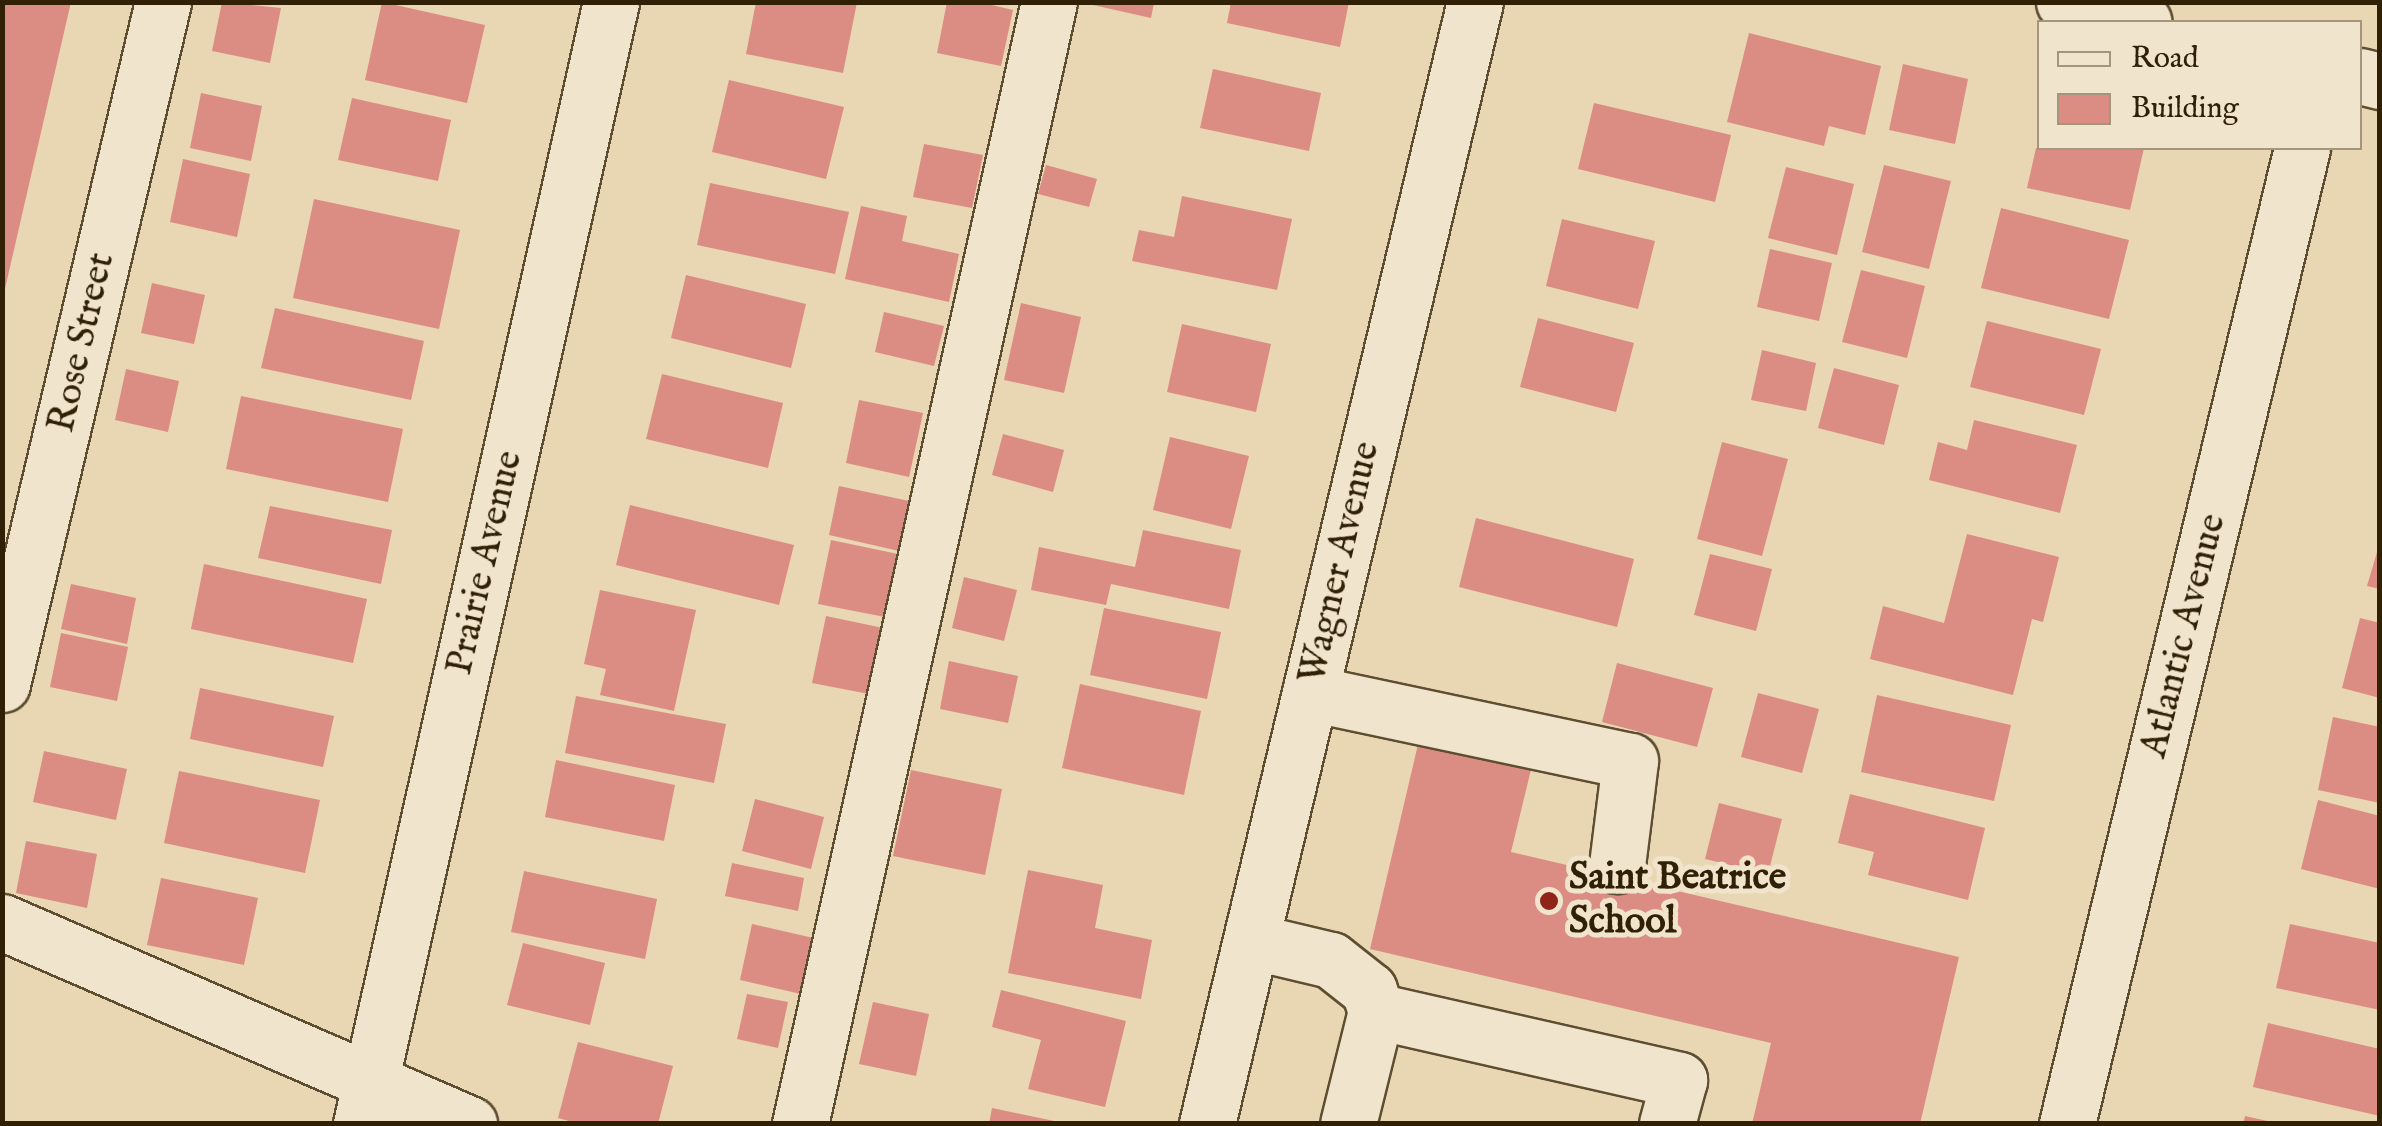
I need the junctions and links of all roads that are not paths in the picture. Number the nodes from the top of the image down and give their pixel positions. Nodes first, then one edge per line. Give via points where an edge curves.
1 (163, 2) edge
2 (611, 2) edge
3 (1050, 2) edge
4 (1475, 2) edge
5 (2064, 2) edge
6 (2136, 20) edge
7 (2302, 150) edge
8 (2, 684) edge
9 (1310, 693) junction
10 (1617, 865) dead end
11 (2, 922) edge
12 (1251, 940) junction
13 (1376, 1010) junction
14 (1673, 1102) edge
15 (366, 1103) edge
16 (469, 1124) edge
17 (800, 1124) edge
18 (1206, 1124) edge
19 (1348, 1124) edge
20 (2067, 1124) edge

1 - 8 street, Rose Street
2 - 15 street, Prairie Avenue
3 - 17 street
4 - 9 street, Wagner Avenue
5 - 6 street
7 - 20 street, Atlantic Avenue
9 - 10 street via 1630,761
9 - 12 street, Wagner Avenue
11 - 15 street
12 - 13 street via 1331,960 1369,990
12 - 18 street, Wagner Avenue
13 - 14 street
13 - 19 street
15 - 16 street

